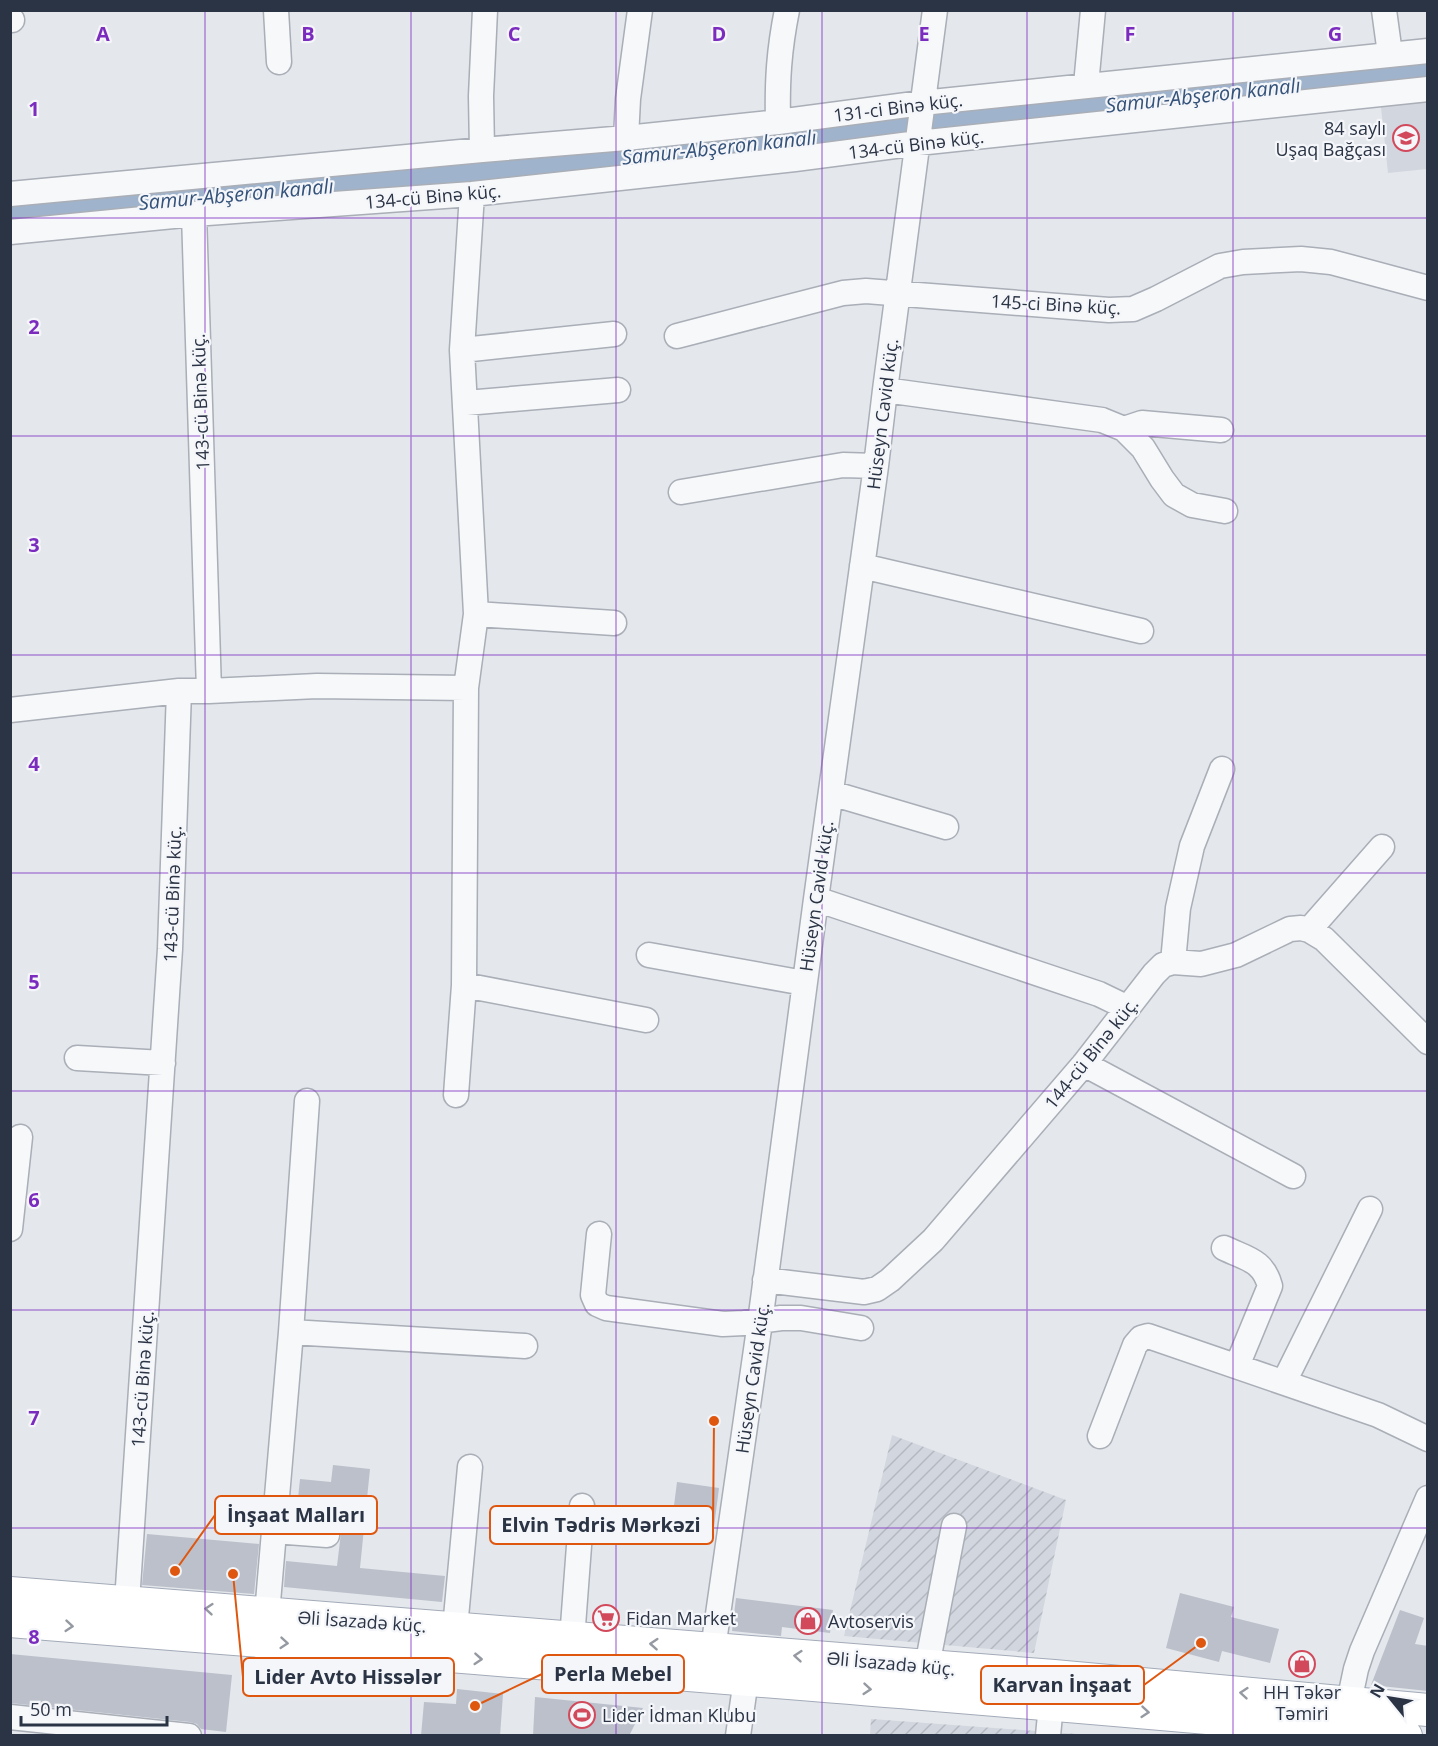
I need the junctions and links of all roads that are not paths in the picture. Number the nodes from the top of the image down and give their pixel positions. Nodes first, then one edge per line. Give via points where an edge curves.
1 (276, 10) edge
2 (484, 10) edge
3 (640, 10) edge
4 (787, 10) edge
5 (935, 10) edge
6 (1093, 10) edge
7 (1384, 10) edge
8 (1428, 51) edge
9 (1390, 54) junction
10 (279, 62) dead end
11 (1086, 85) junction
12 (1428, 89) edge
13 (922, 103) junction
14 (778, 122) junction
15 (626, 138) junction
16 (918, 143) junction
17 (482, 150) junction
18 (10, 194) edge
19 (472, 194) junction
20 (194, 214) junction
21 (10, 232) edge
22 (1428, 288) edge
23 (898, 293) junction
24 (614, 334) dead end
25 (677, 336) dead end
26 (462, 350) junction
27 (618, 390) dead end
28 (885, 390) junction
29 (466, 403) junction
30 (1124, 429) junction
31 (1221, 430) dead end
32 (876, 466) junction
33 (681, 492) dead end
34 (1225, 511) dead end
35 (862, 566) junction
36 (476, 614) junction
37 (614, 623) dead end
38 (1142, 631) dead end
39 (466, 688) junction
40 (179, 691) junction
41 (208, 691) junction
42 (10, 710) edge
43 (1222, 769) dead end
44 (831, 793) junction
45 (946, 827) dead end
46 (1382, 847) dead end
47 (816, 899) junction
48 (1309, 930) junction
49 (649, 955) dead end
50 (1173, 962) junction
51 (804, 983) junction
52 (464, 985) junction
53 (1128, 1008) junction
54 (646, 1020) dead end
55 (1428, 1042) edge
56 (77, 1058) dead end
57 (163, 1063) junction
58 (1084, 1064) junction
59 (456, 1095) dead end
60 (307, 1101) dead end
61 (20, 1137) dead end
62 (1293, 1176) dead end
63 (1370, 1209) dead end
64 (10, 1229) edge
65 (599, 1234) dead end
66 (1224, 1248) dead end
67 (765, 1280) junction
68 (760, 1322) junction
69 (861, 1328) dead end
70 (291, 1332) junction
71 (525, 1346) dead end
72 (1237, 1366) junction
73 (1284, 1382) junction
74 (1100, 1436) dead end
75 (1428, 1439) edge
76 (470, 1467) dead end
77 (1428, 1497) edge
78 (582, 1506) dead end
79 (954, 1526) dead end
80 (274, 1530) junction
81 (327, 1535) dead end
82 (10, 1593) edge
83 (128, 1602) junction
84 (267, 1614) junction
85 (10, 1621) edge
86 (455, 1628) junction
87 (572, 1639) junction
88 (711, 1662) junction
89 (748, 1665) junction
90 (927, 1666) junction
91 (1349, 1702) junction
92 (1051, 1704) junction
93 (1428, 1710) edge
94 (10, 1717) edge
95 (189, 1736) edge
96 (738, 1736) edge
97 (1048, 1736) edge
98 (1406, 1736) edge

1 - 10 street
2 - 17 street
3 - 15 street
4 - 14 street via 778,70
5 - 13 street
6 - 11 street
7 - 9 street
8 - 9 street, 131-ci Binə küç.
9 - 11 street, 131-ci Binə küç.
11 - 13 street, 131-ci Binə küç.
12 - 16 street, 134-cü Binə küç.
13 - 14 street, 131-ci Binə küç.
13 - 16 street, Hüseyn Cavid küç.
14 - 15 street, 131-ci Binə küç.
15 - 17 street, 131-ci Binə küç.
16 - 19 street, 134-cü Binə küç.
16 - 23 street, Hüseyn Cavid küç.
17 - 18 street, 131-ci Binə küç.
19 - 20 street, 134-cü Binə küç.
19 - 26 street
20 - 21 street, 134-cü Binə küç.
20 - 41 street, 143-cü Binə küç.
22 - 23 street, 145-ci Binə küç. via 1340,264 1301,259 1220,266 1133,309
23 - 25 street, 145-ci Binə küç. via 843,293
23 - 28 street, Hüseyn Cavid küç.
24 - 26 street
26 - 29 street
27 - 29 street
28 - 30 street via 1102,420
28 - 32 street, Hüseyn Cavid küç.
29 - 36 street
30 - 31 street via 1142,423
30 - 34 street via 1143,448 1174,495 1192,505
32 - 33 street via 843,465
32 - 35 street, Hüseyn Cavid küç.
35 - 38 street
35 - 44 street, Hüseyn Cavid küç.
36 - 37 street
36 - 39 street
39 - 41 street via 317,686
39 - 52 street
40 - 41 street
40 - 42 street
40 - 57 street, 143-cü Binə küç.
43 - 50 street via 1192,846 1178,908
44 - 45 street
44 - 47 street, Hüseyn Cavid küç.
46 - 48 street
47 - 51 street, Hüseyn Cavid küç.
47 - 53 street via 1099,994
48 - 50 street via 1290,929 1236,955 1207,963
48 - 55 street via 1324,939
49 - 51 street
50 - 53 street, 144-cü Binə küç. via 1154,974
51 - 67 street, Hüseyn Cavid küç.
52 - 54 street
52 - 59 street
53 - 58 street, 144-cü Binə küç.
56 - 57 street
57 - 83 street, 143-cü Binə küç.
58 - 62 street
58 - 67 street, 144-cü Binə küç. via 933,1240 877,1289 864,1292
60 - 70 street
61 - 64 street
63 - 73 street
65 - 68 street via 593,1295 597,1304 723,1324
66 - 72 street via 1260,1266 1270,1287
67 - 68 street, Hüseyn Cavid küç.
68 - 69 street via 801,1318
68 - 88 street, Hüseyn Cavid küç.
70 - 71 street
70 - 80 street
72 - 73 street
72 - 74 street via 1148,1336 1141,1338
73 - 75 street via 1378,1415
76 - 86 street
77 - 91 street via 1362,1651
78 - 87 street
79 - 90 street
80 - 81 street
80 - 84 street
82 - 83 main road, Əli İsazadə küç.
84 -> 83 main road, Əli İsazadə küç.
84 - 86 main road, Əli İsazadə küç.
85 -> 88 main road, Əli İsazadə küç. via 438,1656
86 - 87 main road, Əli İsazadə küç.
88 -> 87 main road, Əli İsazadə küç.
88 - 89 main road
90 -> 89 main road, Əli İsazadə küç.
89 -> 92 main road, Əli İsazadə küç.
89 - 96 street
91 -> 90 main road, Əli İsazadə küç.
91 - 93 main road, Əli İsazadə küç.
92 - 97 street
92 -> 98 main road, Əli İsazadə küç.
94 - 95 street

